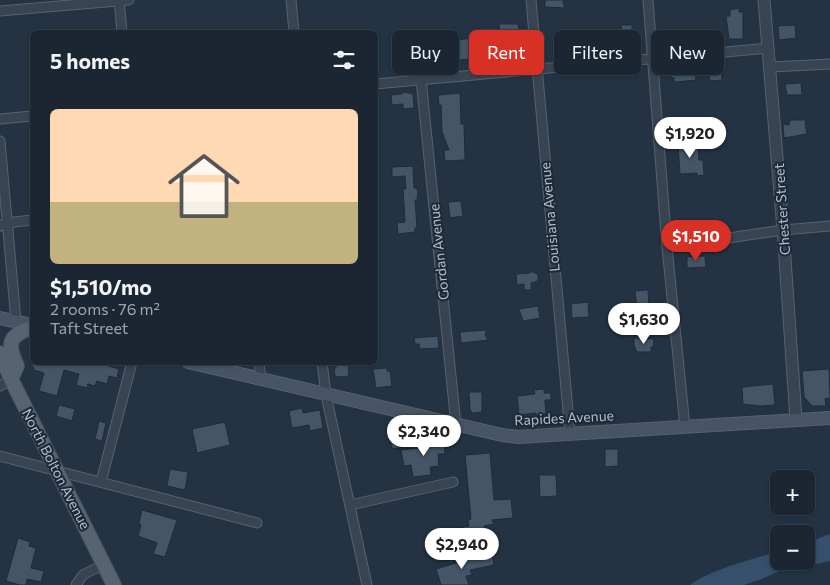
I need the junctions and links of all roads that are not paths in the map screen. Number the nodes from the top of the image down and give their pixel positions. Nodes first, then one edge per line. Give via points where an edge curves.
1 (119, 0) edge
2 (129, 0) edge
3 (291, 0) edge
4 (531, 0) edge
5 (648, 0) edge
6 (764, 0) edge
7 (0, 11) edge
8 (122, 30) edge
9 (294, 30) edge
10 (534, 30) edge
11 (651, 35) edge
12 (768, 48) junction
13 (724, 52) edge
14 (651, 59) edge
15 (830, 64) edge
16 (544, 68) edge
17 (771, 68) junction
18 (474, 75) edge
19 (538, 75) edge
20 (654, 75) edge
21 (422, 80) junction
22 (378, 84) edge
23 (30, 116) edge
24 (0, 119) edge
25 (0, 141) edge
26 (30, 220) edge
27 (3, 224) edge
28 (830, 226) edge
29 (784, 230) junction
30 (667, 247) junction
31 (0, 318) edge
32 (16, 322) junction
33 (30, 326) edge
34 (30, 328) edge
35 (0, 353) edge
36 (131, 365) edge
37 (200, 365) edge
38 (259, 365) edge
39 (322, 365) edge
40 (261, 380) junction
41 (6, 382) edge
42 (326, 395) junction
43 (830, 418) edge
44 (796, 419) junction
45 (456, 426) junction
46 (685, 426) junction
47 (570, 433) junction
48 (0, 456) edge
49 (57, 471) junction
50 (102, 482) junction
51 (453, 482) dead end
52 (350, 505) junction
53 (257, 523) dead end
54 (104, 564) junction
55 (76, 585) edge
56 (114, 585) edge
57 (367, 585) edge

1 - 2 street
1 - 7 street
1 - 8 street
3 - 9 street
4 - 10 street, Louisiana Avenue
5 - 11 street
6 - 12 street, Chester Street
12 - 13 street
12 - 17 street, Chester Street
14 - 16 street
15 - 17 street
17 - 29 street, Chester Street
18 - 21 street
19 - 47 street, Louisiana Avenue
20 - 30 street
21 - 22 street
21 - 45 street, Gordan Avenue
23 - 24 street
25 - 27 street
26 - 27 street
27 - 32 street
28 - 29 street
29 - 30 street
29 - 44 street, Chester Street
30 - 46 street
31 - 32 main road
32 - 33 main road
34 - 41 main road via 14,336 10,344 17,366
35 - 41 main road, North Bolton Avenue
36 - 50 street
37 - 40 main road, Rapides Avenue
38 - 40 street
39 - 42 street
40 - 42 main road, Rapides Avenue
41 - 49 main road, North Bolton Avenue
42 - 45 main road, Rapides Avenue
42 - 52 street
43 - 44 main road, Rapides Avenue
44 - 46 main road, Rapides Avenue
45 - 47 main road, Rapides Avenue via 518,437
46 - 47 main road, Rapides Avenue
48 - 49 street
49 - 50 street
49 - 54 main road, North Bolton Avenue
50 - 53 street
51 - 52 street
52 - 57 street
54 - 55 street via 83,575
54 - 56 main road, North Bolton Avenue

